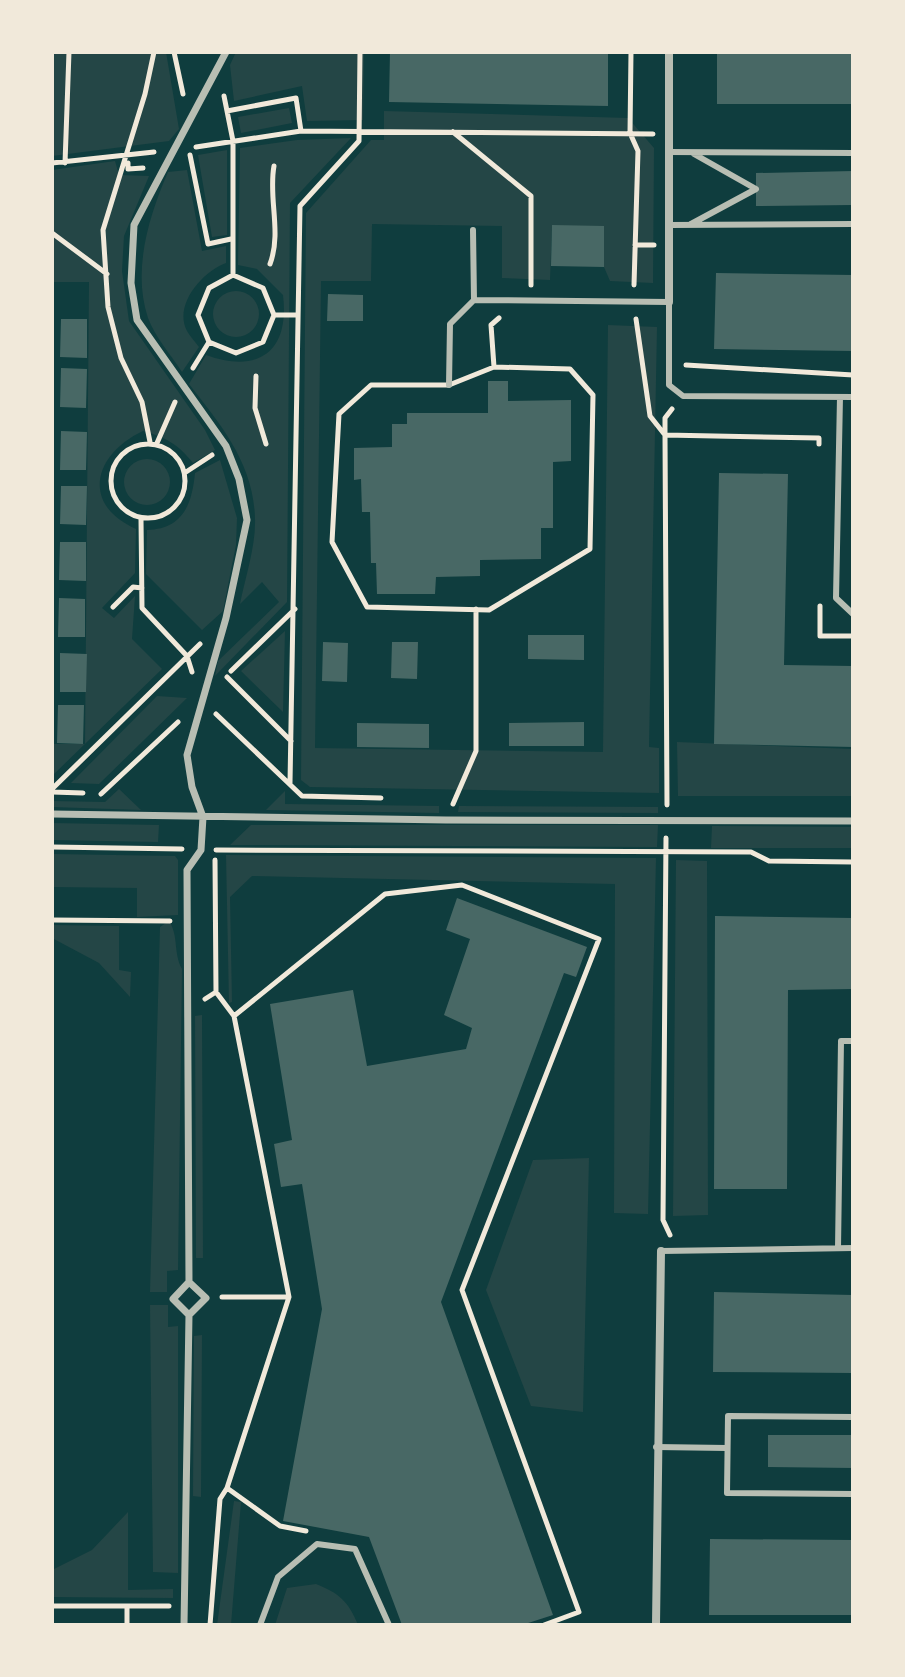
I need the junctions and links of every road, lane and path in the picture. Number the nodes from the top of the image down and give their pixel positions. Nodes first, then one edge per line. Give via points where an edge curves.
1 (69, 52) edge
2 (154, 52) edge
3 (226, 52) edge
4 (360, 52) edge
5 (631, 52) edge
6 (669, 52) edge
7 (227, 111) dead end
8 (359, 130) junction
9 (301, 131) junction
10 (453, 132) junction
11 (630, 133) junction
12 (669, 134) junction
13 (233, 141) junction
14 (175, 150) junction
15 (668, 152) junction
16 (690, 152) junction
17 (853, 153) edge
18 (128, 155) junction
19 (52, 163) edge
20 (65, 163) junction
21 (274, 166) dead end
22 (853, 224) edge
23 (669, 225) junction
24 (688, 226) junction
25 (473, 230) dead end
26 (52, 233) edge
27 (231, 239) junction
28 (270, 264) dead end
29 (105, 273) junction
30 (233, 275) junction
31 (131, 283) junction
32 (474, 300) junction
33 (531, 302) junction
34 (669, 302) junction
35 (634, 303) junction
36 (274, 315) junction
37 (298, 315) junction
38 (501, 317) dead end
39 (621, 319) dead end
40 (636, 319) junction
41 (209, 342) junction
42 (684, 365) dead end
43 (494, 367) junction
44 (853, 375) edge
45 (256, 376) dead end
46 (182, 385) junction
47 (449, 385) junction
48 (840, 397) junction
49 (853, 397) edge
50 (154, 443) junction
51 (266, 444) dead end
52 (226, 446) junction
53 (819, 453) dead end
54 (186, 472) junction
55 (141, 519) junction
56 (142, 588) junction
57 (820, 590) dead end
58 (113, 607) dead end
59 (476, 609) junction
60 (853, 614) edge
61 (226, 618) junction
62 (853, 636) edge
63 (187, 656) junction
64 (225, 676) dead end
65 (201, 699) junction
66 (291, 742) junction
67 (290, 784) junction
68 (52, 789) edge
69 (394, 798) dead end
70 (439, 799) dead end
71 (454, 799) junction
72 (470, 799) dead end
73 (652, 803) dead end
74 (683, 803) dead end
75 (52, 814) edge
76 (203, 817) junction
77 (446, 820) junction
78 (853, 821) edge
79 (52, 847) edge
80 (201, 850) junction
81 (446, 852) junction
82 (853, 862) edge
83 (52, 920) edge
84 (215, 921) junction
85 (186, 922) junction
86 (216, 992) junction
87 (187, 1010) junction
88 (234, 1016) junction
89 (853, 1041) edge
90 (838, 1248) junction
91 (853, 1248) edge
92 (661, 1251) joint
93 (189, 1282) junction
94 (289, 1297) junction
95 (206, 1298) junction
96 (189, 1315) junction
97 (853, 1417) edge
98 (656, 1447) junction
99 (727, 1448) junction
100 (853, 1494) edge
101 (52, 1606) edge
102 (127, 1606) junction
103 (184, 1607) junction
104 (210, 1611) junction
105 (127, 1625) edge
106 (184, 1625) edge
107 (210, 1625) edge
108 (260, 1625) edge
109 (389, 1625) edge
110 (544, 1625) edge
111 (656, 1625) edge

1 - 20 path
2 - 18 path
3 - 14 street
4 - 8 path
5 - 11 path
6 - 12 street
7 - 9 path via 296,98
8 - 9 path
8 - 10 path
8 - 37 path via 359,141 300,206
9 - 13 path
10 - 11 path
10 - 33 path via 531,196
11 - 12 path
11 - 35 path via 638,151
12 - 15 street
13 - 27 path
13 - 27 path via 189,148 208,244
14 - 18 path
14 - 31 street via 134,225
15 - 16 lane
15 - 23 street
16 - 17 lane
16 - 24 lane via 756,189
18 - 20 path
18 - 29 path via 103,230
19 - 20 path
21 - 28 path via 270,190 275,250
22 - 24 lane
23 - 24 lane
23 - 34 street
25 - 32 lane
26 - 29 path
27 - 30 path
29 - 31 path
29 - 50 path via 121,358
30 - 36 path via 263,288
30 - 41 path via 209,288 198,315
31 - 46 street via 137,320
32 - 33 lane
32 - 47 lane via 450,324
33 - 35 lane
34 - 35 lane
34 - 48 lane via 669,385 683,396
35 - 40 path
36 - 37 path
36 - 41 path via 263,342 236,353
37 - 66 path
38 - 43 path via 491,325
39 - 40 path
40 - 53 path via 650,416 665,435 819,438
41 - 46 path
42 - 44 path
43 - 47 path
43 - 59 path via 570,369 593,395 590,549 489,610
45 - 51 path via 255,408
46 - 50 path
46 - 52 street
47 - 59 path via 371,385 339,414 332,542 367,607
48 - 49 lane
48 - 60 lane via 836,598
50 - 54 path via 176,454
50 - 55 path via 123,452 109,476 117,504
52 - 54 path
52 - 61 street via 247,520
54 - 55 path via 184,497 166,515
55 - 56 path
56 - 58 path via 133,587
56 - 63 path via 142,608
57 - 62 path via 820,636
59 - 71 path via 476,751
61 - 63 path
61 - 65 street
63 - 65 path
63 - 68 path
64 - 66 path
65 - 67 path
65 - 76 street via 187,755
66 - 67 path
67 - 69 path via 302,796
70 - 71 path
71 - 72 path
71 - 77 path
73 - 74 path
75 - 76 street
76 - 77 street
76 - 80 street
77 - 78 street
77 - 81 path
79 - 80 path
80 - 81 path
80 - 84 path via 217,862
80 - 85 street via 187,870
81 - 82 path via 751,852 769,861
83 - 85 path
84 - 85 path
84 - 86 path
85 - 87 street
86 - 87 path
86 - 88 path
87 - 93 street
88 - 94 path
88 - 110 path via 385,894 462,885 599,939 462,1290 579,1612
89 - 90 lane via 841,1041
90 - 91 lane
90 - 92 lane
92 - 98 street
93 - 95 street
93 - 96 street via 173,1299
94 - 95 path
94 - 104 path via 220,1499
95 - 96 street
96 - 103 street
97 - 99 lane via 728,1416
98 - 99 lane
98 - 111 street
99 - 100 lane via 727,1493
101 - 102 path
102 - 103 path
102 - 105 path
103 - 104 path
103 - 106 street
104 - 107 path
108 - 109 lane via 278,1577 317,1544 355,1549

